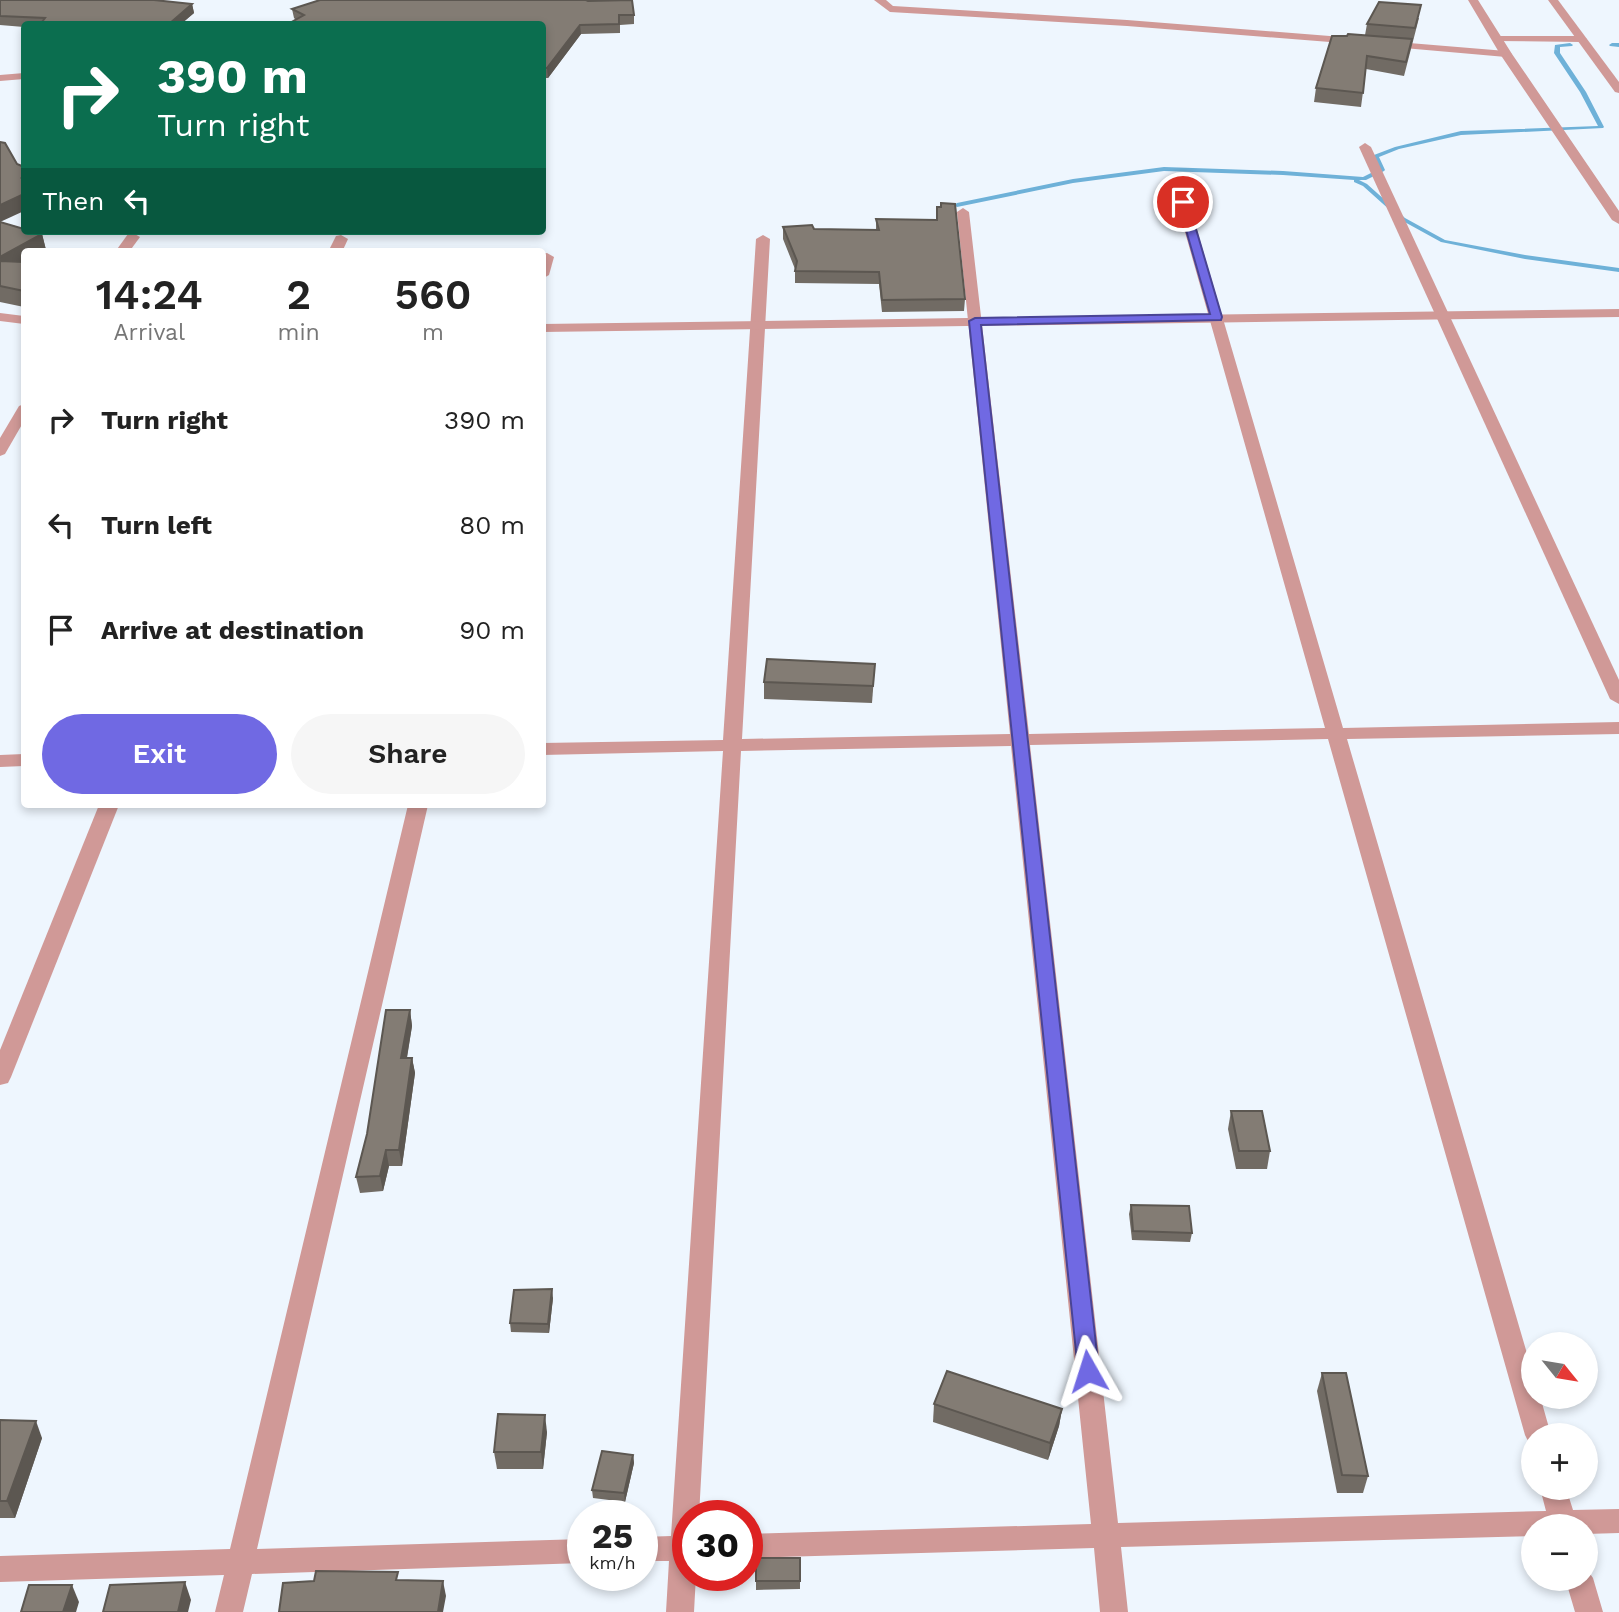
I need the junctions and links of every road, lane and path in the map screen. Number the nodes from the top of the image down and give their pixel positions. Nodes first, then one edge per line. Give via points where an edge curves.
1 (879, 0) edge
2 (991, 0) edge
3 (1473, 0) edge
4 (1553, 0) edge
5 (985, 14) junction
6 (1498, 39) junction
7 (1581, 39) junction
8 (1506, 54) junction
9 (21, 76) edge
10 (0, 78) edge
11 (1619, 90) edge
12 (1365, 147) dead end
13 (1176, 179) dead end
14 (963, 212) dead end
15 (1619, 220) edge
16 (133, 237) dead end
17 (763, 239) dead end
18 (125, 248) edge
19 (547, 257) dead end
20 (546, 261) edge
21 (1619, 313) edge
22 (1442, 315) junction
23 (0, 317) edge
24 (1216, 317) junction
25 (21, 320) edge
26 (975, 321) junction
27 (758, 325) junction
28 (546, 328) edge
29 (21, 414) edge
30 (0, 452) edge
31 (1619, 699) edge
32 (1619, 728) edge
33 (1336, 732) junction
34 (1020, 738) junction
35 (732, 744) junction
36 (546, 749) edge
37 (21, 760) edge
38 (0, 761) edge
39 (108, 808) edge
40 (417, 808) edge
41 (0, 1077) edge
42 (1535, 1423) edge
43 (689, 1500) edge
44 (1619, 1521) edge
45 (1598, 1522) edge
46 (1521, 1525) edge
47 (1106, 1536) junction
48 (763, 1546) edge
49 (567, 1551) edge
50 (241, 1561) junction
51 (0, 1569) edge
52 (682, 1591) edge
53 (1583, 1591) edge
54 (229, 1612) edge
55 (680, 1612) edge
56 (1114, 1612) edge
57 (1589, 1612) edge

1 - 5 street via 890,9
2 - 5 street
3 - 6 street
4 - 7 street
5 - 8 street
6 - 7 street
6 - 8 street
7 - 11 street
8 - 15 street
9 - 10 street
12 - 22 street
13 - 24 street
14 - 26 street
16 - 18 street
17 - 27 street
19 - 20 street
21 - 22 street
22 - 24 street
22 - 31 street
23 - 25 street
24 - 26 street
24 - 33 street
26 - 27 street
26 - 34 street
27 - 28 street
27 - 35 street
29 - 30 street
32 - 33 street
33 - 34 street
33 - 42 street
34 - 35 street
34 - 47 street
35 - 36 street
35 - 43 street
37 - 38 street
39 - 41 street
40 - 50 street
44 - 45 street
46 - 47 street
47 - 48 street
47 - 56 street
49 - 50 street
50 - 51 street
50 - 54 street
52 - 55 street
53 - 57 street

